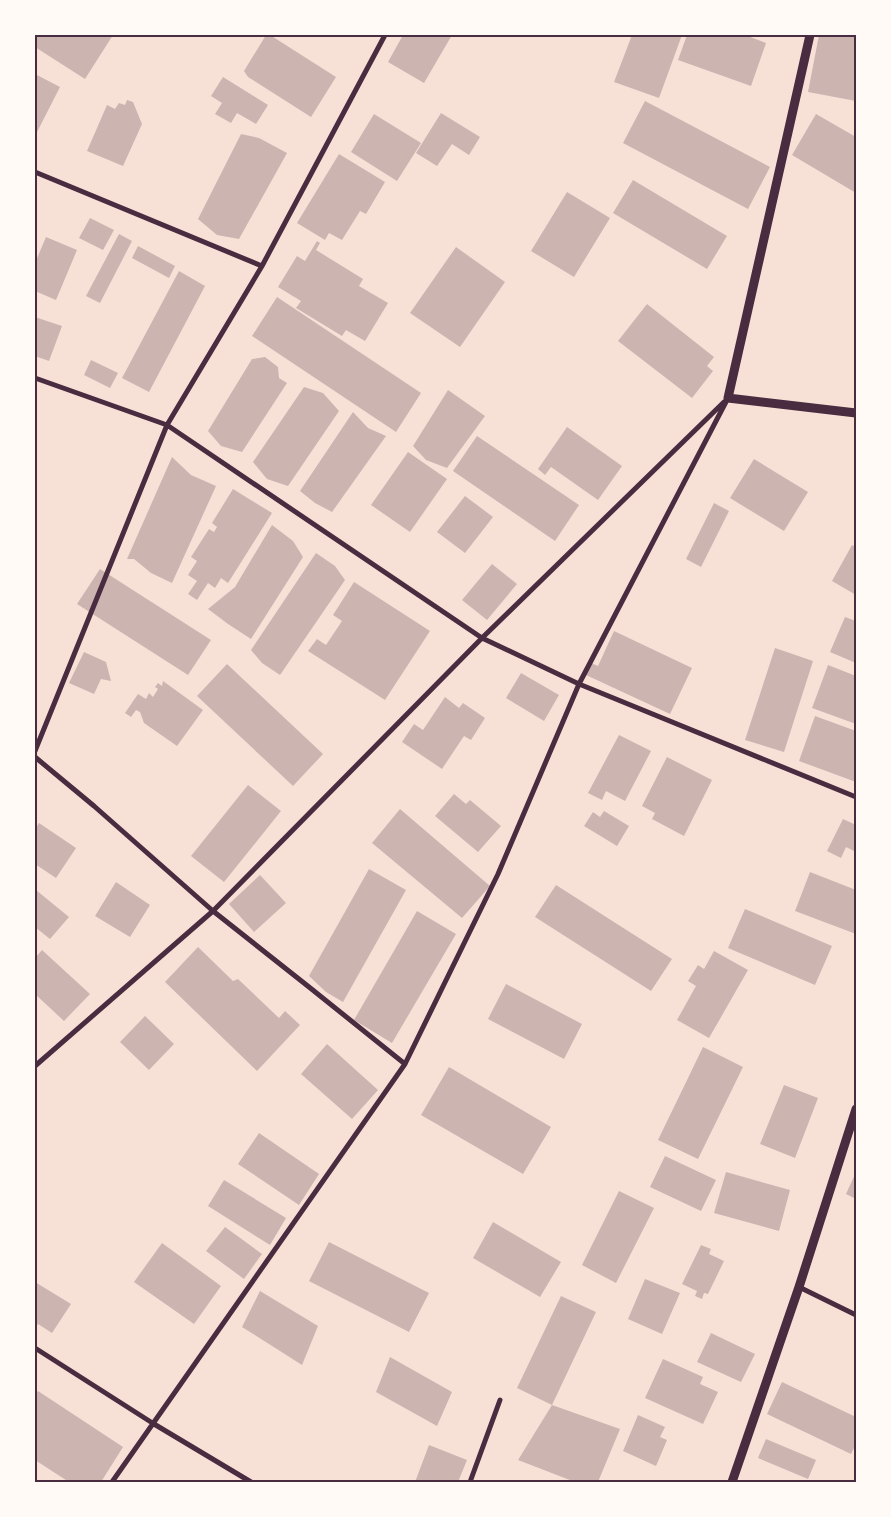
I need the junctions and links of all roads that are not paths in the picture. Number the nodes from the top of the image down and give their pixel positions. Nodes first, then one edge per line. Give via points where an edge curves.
1 (385, 35) edge
2 (810, 35) edge
3 (35, 172) edge
4 (262, 266) junction
5 (35, 378) edge
6 (728, 398) junction
7 (856, 413) edge
8 (167, 425) junction
9 (482, 638) junction
10 (579, 684) junction
11 (35, 750) edge
12 (35, 757) edge
13 (856, 797) edge
14 (213, 911) junction
15 (405, 1064) junction
16 (35, 1066) edge
17 (856, 1109) edge
18 (799, 1287) junction
19 (856, 1315) edge
20 (35, 1348) edge
21 (500, 1400) dead end
22 (154, 1424) junction
23 (112, 1482) edge
24 (251, 1482) edge
25 (470, 1482) edge
26 (732, 1482) edge

1 - 4 street
2 - 6 street
3 - 4 street
4 - 8 street
5 - 8 street
6 - 7 street
6 - 9 street
6 - 10 street
8 - 9 street
8 - 11 street
9 - 10 street
9 - 14 street
10 - 13 street
10 - 15 street via 498,874
12 - 14 street
14 - 15 street
14 - 16 street
15 - 22 street
17 - 18 street
18 - 19 street
18 - 26 street
20 - 22 street
21 - 25 street
22 - 23 street
22 - 24 street

